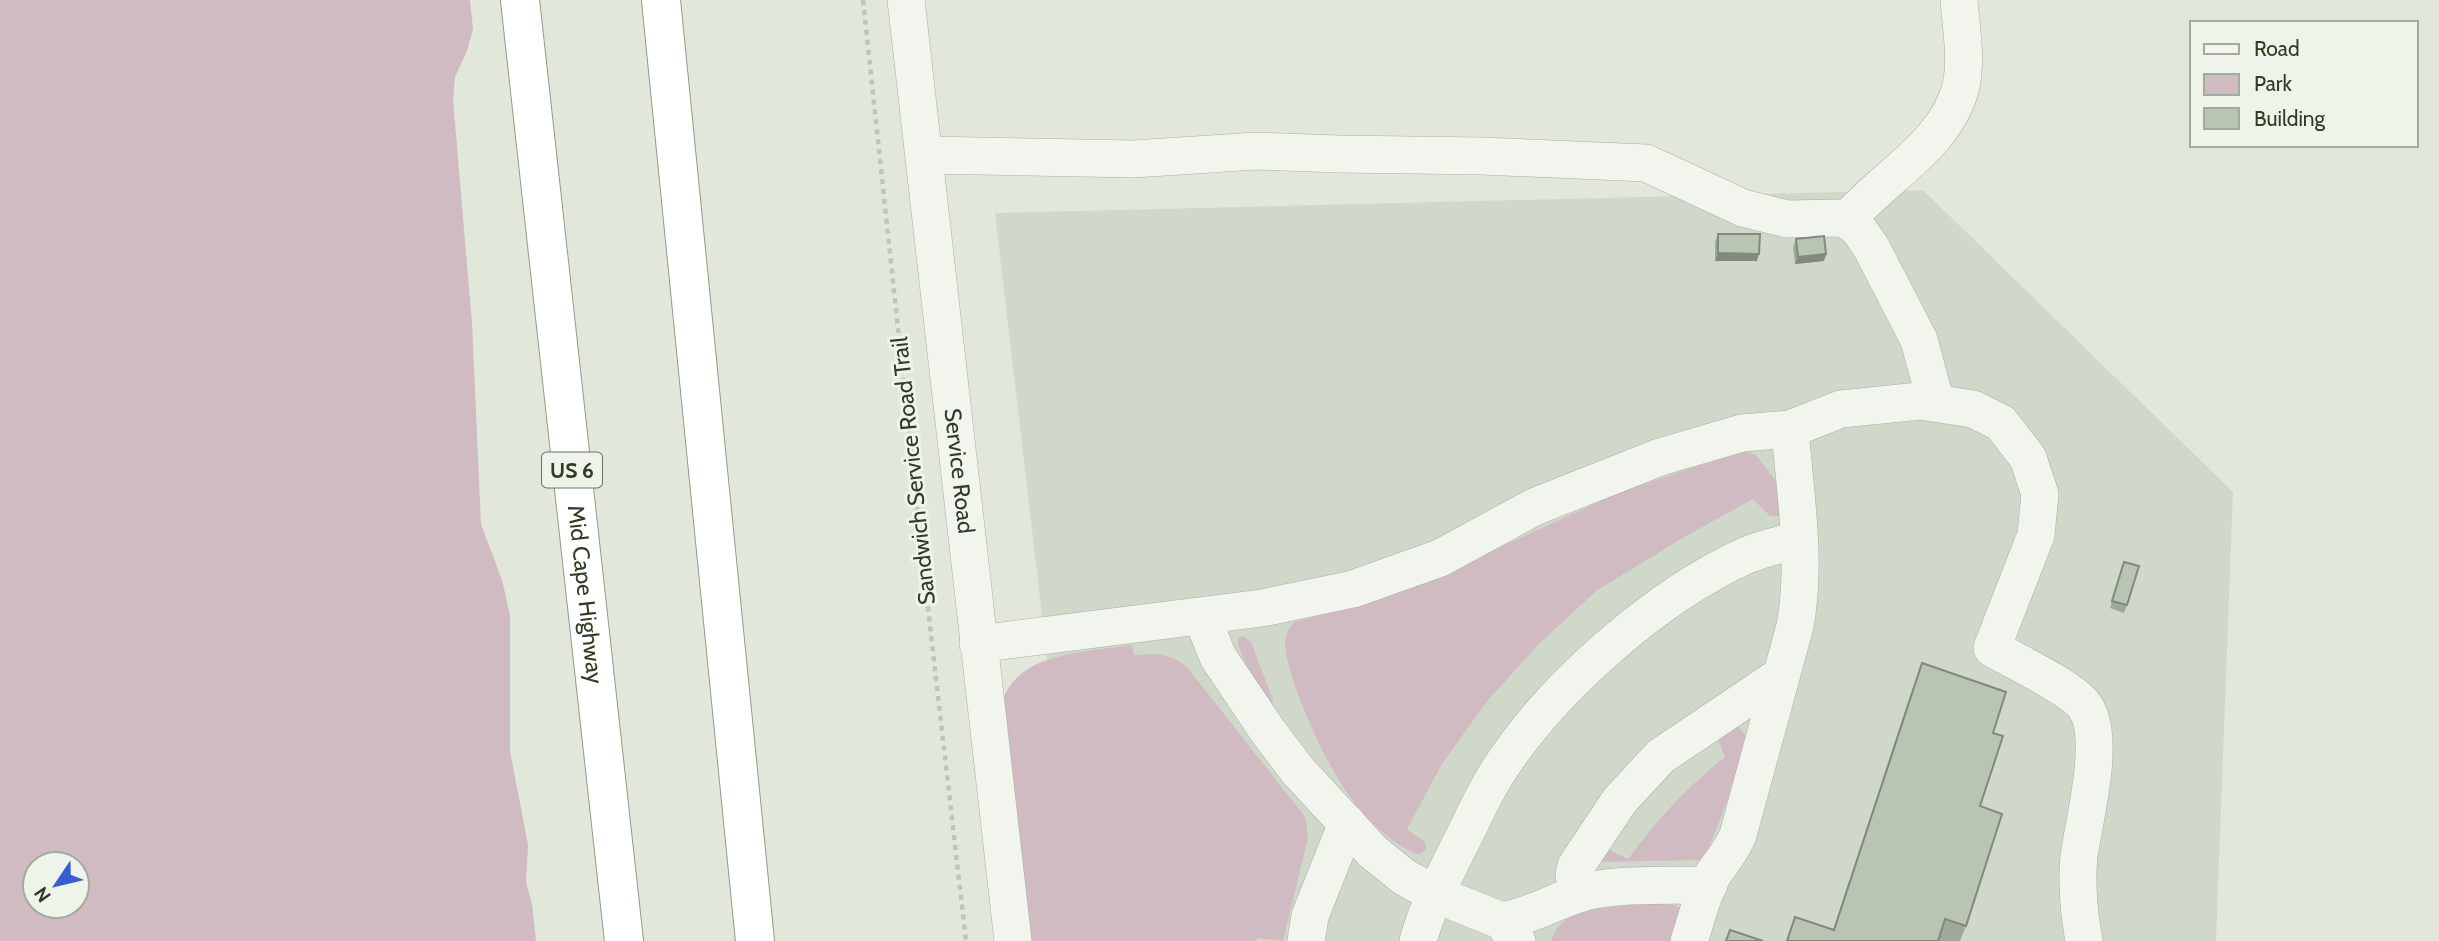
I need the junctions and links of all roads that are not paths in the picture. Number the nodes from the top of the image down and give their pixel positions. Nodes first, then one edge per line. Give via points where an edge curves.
1 (520, 0) edge
2 (662, 0) edge
3 (906, 0) edge
4 (1959, 0) edge
5 (924, 155) junction
6 (1849, 219) junction
7 (1936, 403) junction
8 (1790, 429) junction
9 (1798, 540) junction
10 (1202, 617) junction
11 (978, 645) junction
12 (1780, 676) junction
13 (1347, 823) junction
14 (1709, 885) junction
15 (1435, 894) junction
16 (1578, 894) junction
17 (1510, 931) edge
18 (624, 941) edge
19 (755, 941) edge
20 (1013, 941) edge
21 (1306, 941) edge
22 (1419, 941) edge
23 (1689, 941) edge
24 (2084, 941) edge

1 - 18 highway, Mid Cape Highway / US 6
2 - 19 highway
3 - 5 street, Service Road
4 - 6 street via 1964,58 1954,104 1933,137
5 - 6 street via 1133,159 1256,151 1646,163 1743,208 1787,219
5 - 11 street, Service Road
6 - 7 street via 1871,247 1919,340
7 - 8 street via 1841,409
7 - 24 street via 1973,409 2001,423 2028,458 2040,494 2036,536 1992,648 2070,692 2090,718 2094,743 2091,794 2079,857 2078,901
8 - 9 street
8 - 10 street via 1742,433 1660,457 1534,507 1440,558 1353,589
9 - 12 street via 1799,605
9 - 15 street via 1749,554 1698,581 1626,634 1559,694 1497,772
10 - 11 street
10 - 13 street via 1218,657 1240,691 1298,771
11 - 20 street, Service Road
12 - 14 street via 1738,835
12 - 16 street via 1661,756 1620,800 1576,866
13 - 15 street via 1389,867
13 - 21 street via 1310,916
14 - 16 street via 1601,888
14 - 23 street
15 - 17 street
15 - 22 street
16 - 17 street via 1522,918

